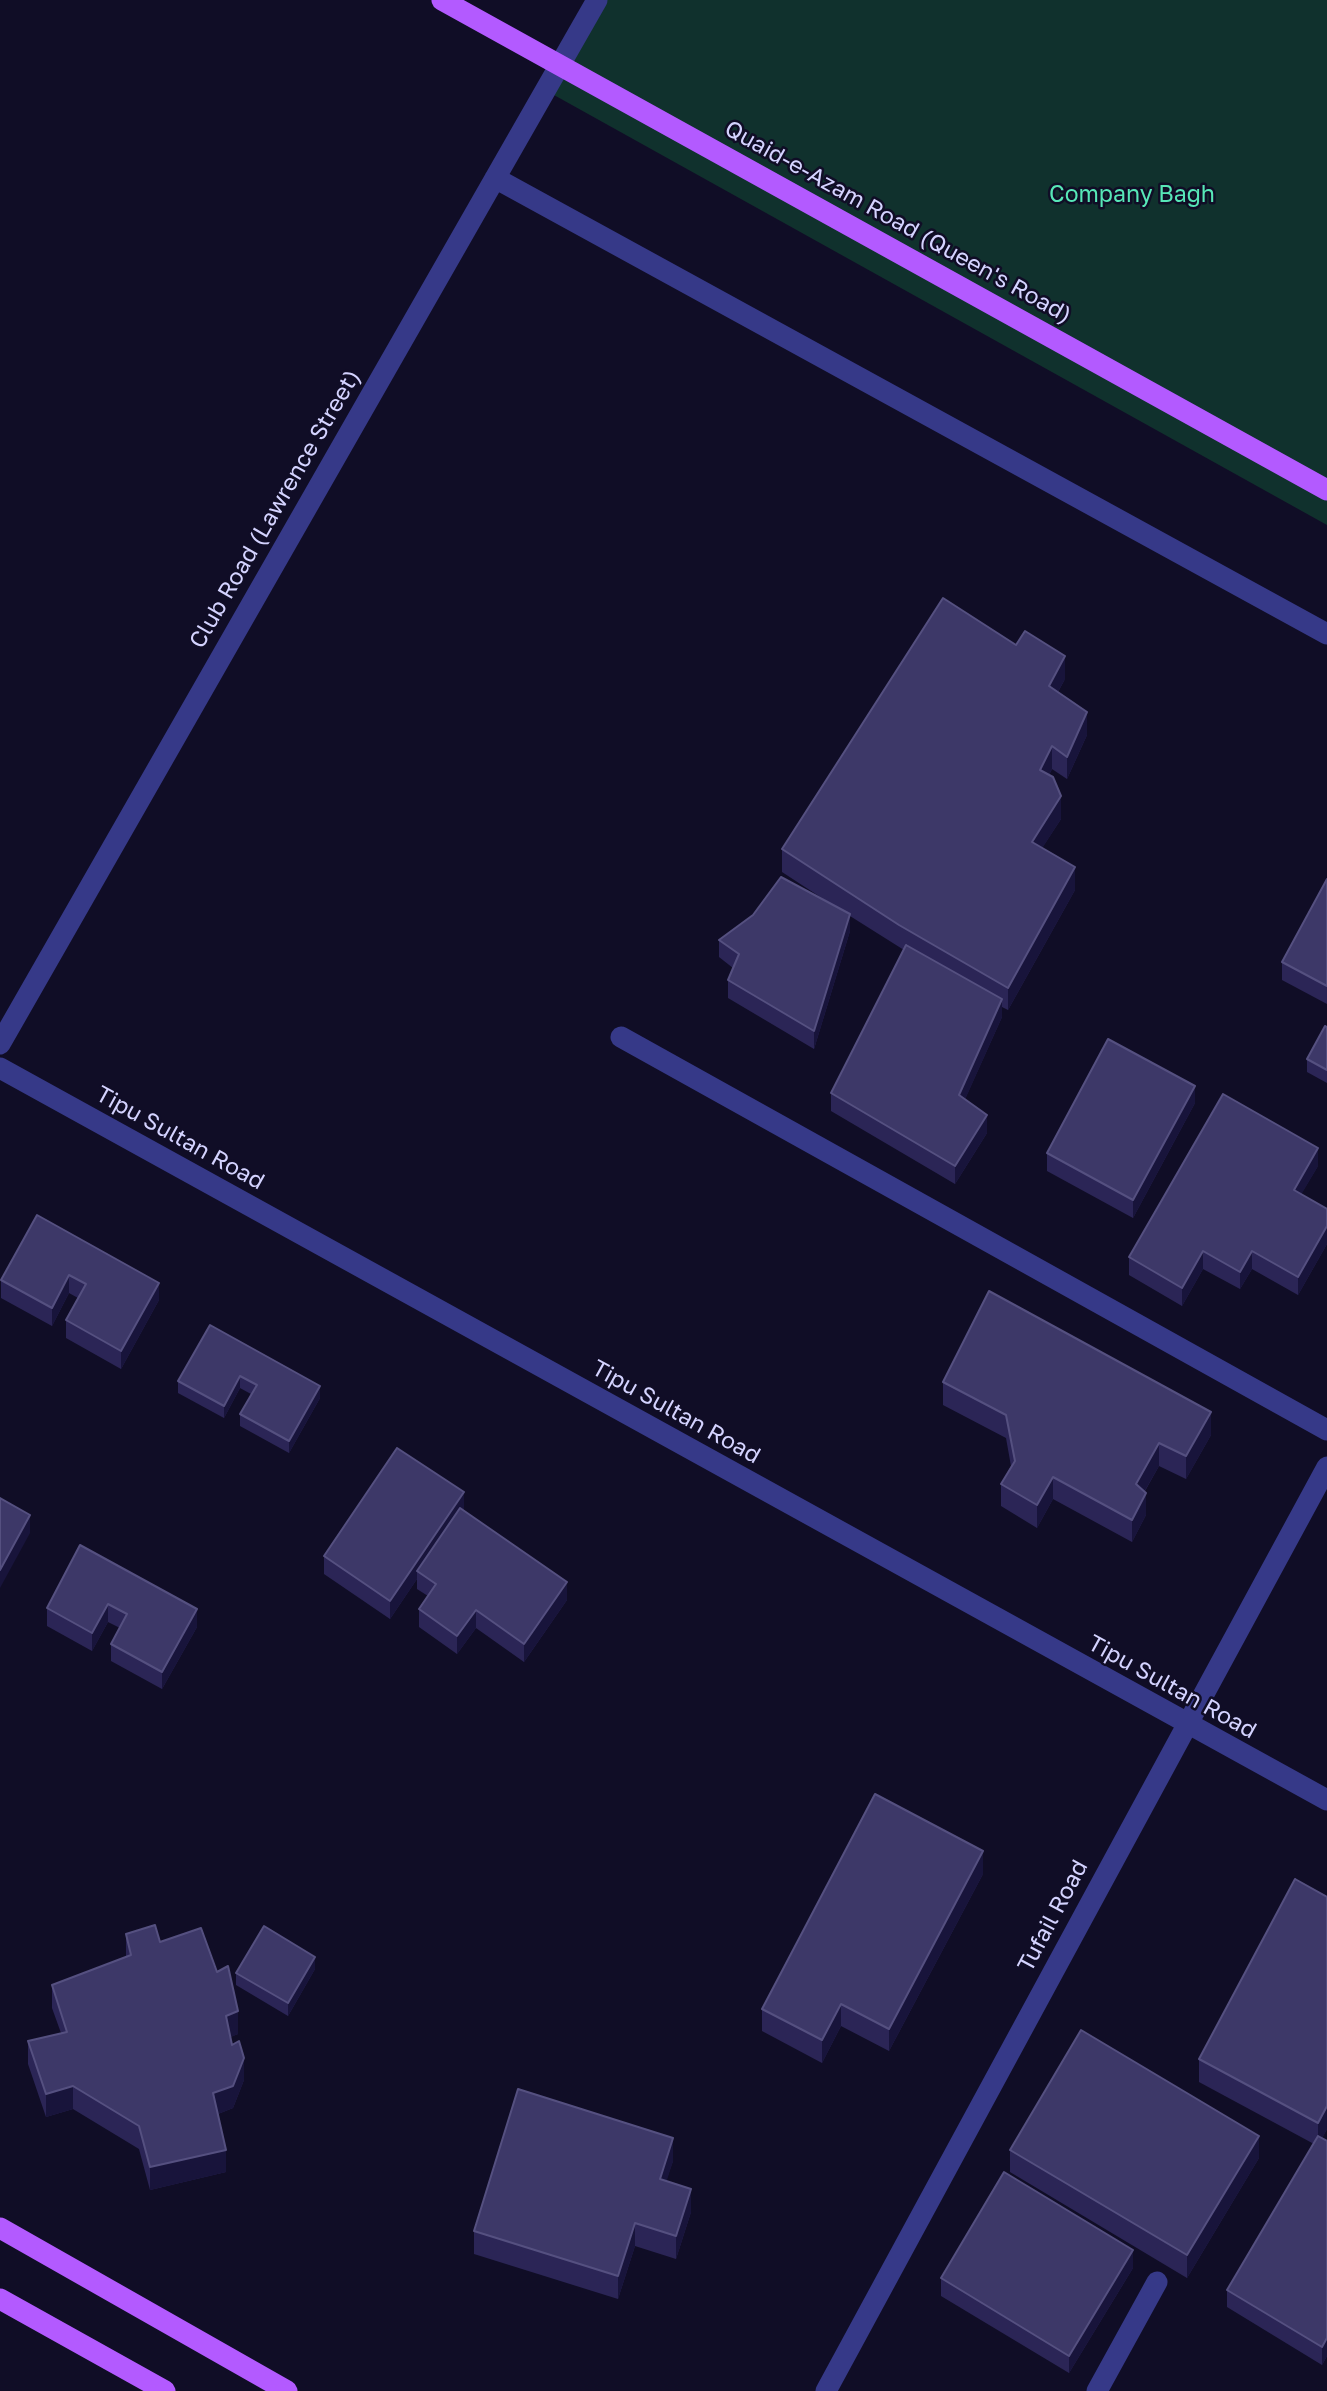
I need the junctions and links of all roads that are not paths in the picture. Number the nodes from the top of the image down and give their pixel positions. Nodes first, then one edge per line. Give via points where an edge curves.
1 (442, 0) edge
2 (597, 0) edge
3 (559, 64) junction
4 (495, 178) junction
5 (1327, 490) edge
6 (1327, 634) edge
7 (621, 1037) dead end
8 (0, 1044) edge
9 (0, 1068) edge
10 (1327, 1430) edge
11 (1327, 1467) edge
12 (1187, 1726) junction
13 (1327, 1800) edge
14 (0, 2228) edge
15 (1157, 2282) dead end
16 (0, 2299) edge
17 (165, 2391) edge
18 (286, 2391) edge
19 (825, 2391) edge
20 (1097, 2391) edge

1 - 3 main road, Quaid-e-Azam Road (Queen's Road)
2 - 3 street, Club Road (Lawrence Street)
3 - 4 street, Club Road (Lawrence Street)
3 - 5 main road, Quaid-e-Azam Road (Queen's Road)
4 - 6 street
4 - 8 street, Club Road (Lawrence Street)
7 - 10 street
9 - 12 street, Tipu Sultan Road
11 - 12 street, Tufail Road
12 - 13 street, Tipu Sultan Road
12 - 19 street, Tufail Road
14 - 18 main road
15 - 20 street
16 - 17 main road

